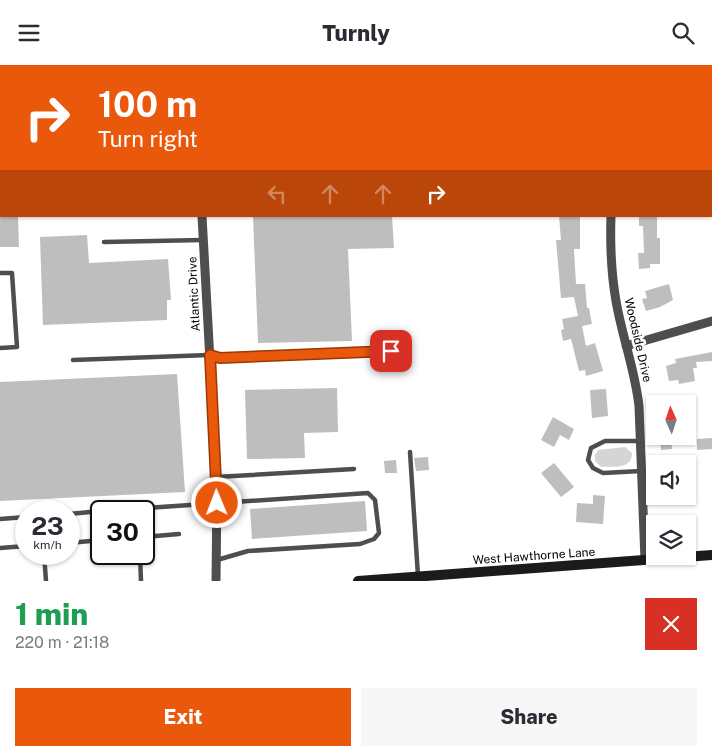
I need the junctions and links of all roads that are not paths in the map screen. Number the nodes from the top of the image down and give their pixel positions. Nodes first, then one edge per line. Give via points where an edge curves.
1 (145, 65) edge
2 (161, 65) edge
3 (202, 217) edge
4 (611, 217) edge
5 (203, 240) junction
6 (104, 242) dead end
7 (0, 273) edge
8 (712, 321) edge
9 (626, 346) junction
10 (0, 348) edge
11 (391, 351) dead end
12 (210, 355) junction
13 (73, 360) dead end
14 (640, 441) junction
15 (410, 452) dead end
16 (354, 469) dead end
17 (641, 471) junction
18 (216, 477) junction
19 (217, 503) junction
20 (155, 508) edge
21 (15, 518) edge
22 (0, 519) edge
23 (179, 534) dead end
24 (155, 536) edge
25 (15, 547) edge
26 (0, 548) edge
27 (712, 555) edge
28 (645, 560) junction
29 (216, 561) junction
30 (45, 565) edge
31 (141, 565) edge
32 (418, 577) junction
33 (450, 578) edge
34 (46, 581) edge
35 (142, 581) edge
36 (216, 581) edge
37 (358, 581) edge

1 - 2 lane
3 - 5 street, Atlantic Drive
4 - 9 street, Woodside Drive via 612,271
5 - 6 lane
5 - 12 street, Atlantic Drive
7 - 10 lane via 12,273 17,347
8 - 9 street
9 - 14 street, Woodside Drive via 637,387
11 - 12 lane via 220,358
12 - 13 lane
12 - 18 street, Atlantic Drive
14 - 17 street, Woodside Drive
14 - 17 lane via 605,441 591,448 588,460 593,469 603,473
15 - 32 lane
16 - 18 lane
17 - 28 street, Woodside Drive
18 - 19 street, Atlantic Drive
19 - 20 lane
19 - 29 street, Atlantic Drive
19 - 29 lane via 368,493 375,500 379,533 374,539 360,543 248,551
21 - 22 lane
23 - 24 lane
25 - 26 lane
27 - 28 street, West Hawthorne Lane
28 - 33 street, West Hawthorne Lane
29 - 36 street, Atlantic Drive
30 - 34 lane
31 - 35 lane
32 - 33 street, West Hawthorne Lane
32 - 37 street, West Hawthorne Lane

